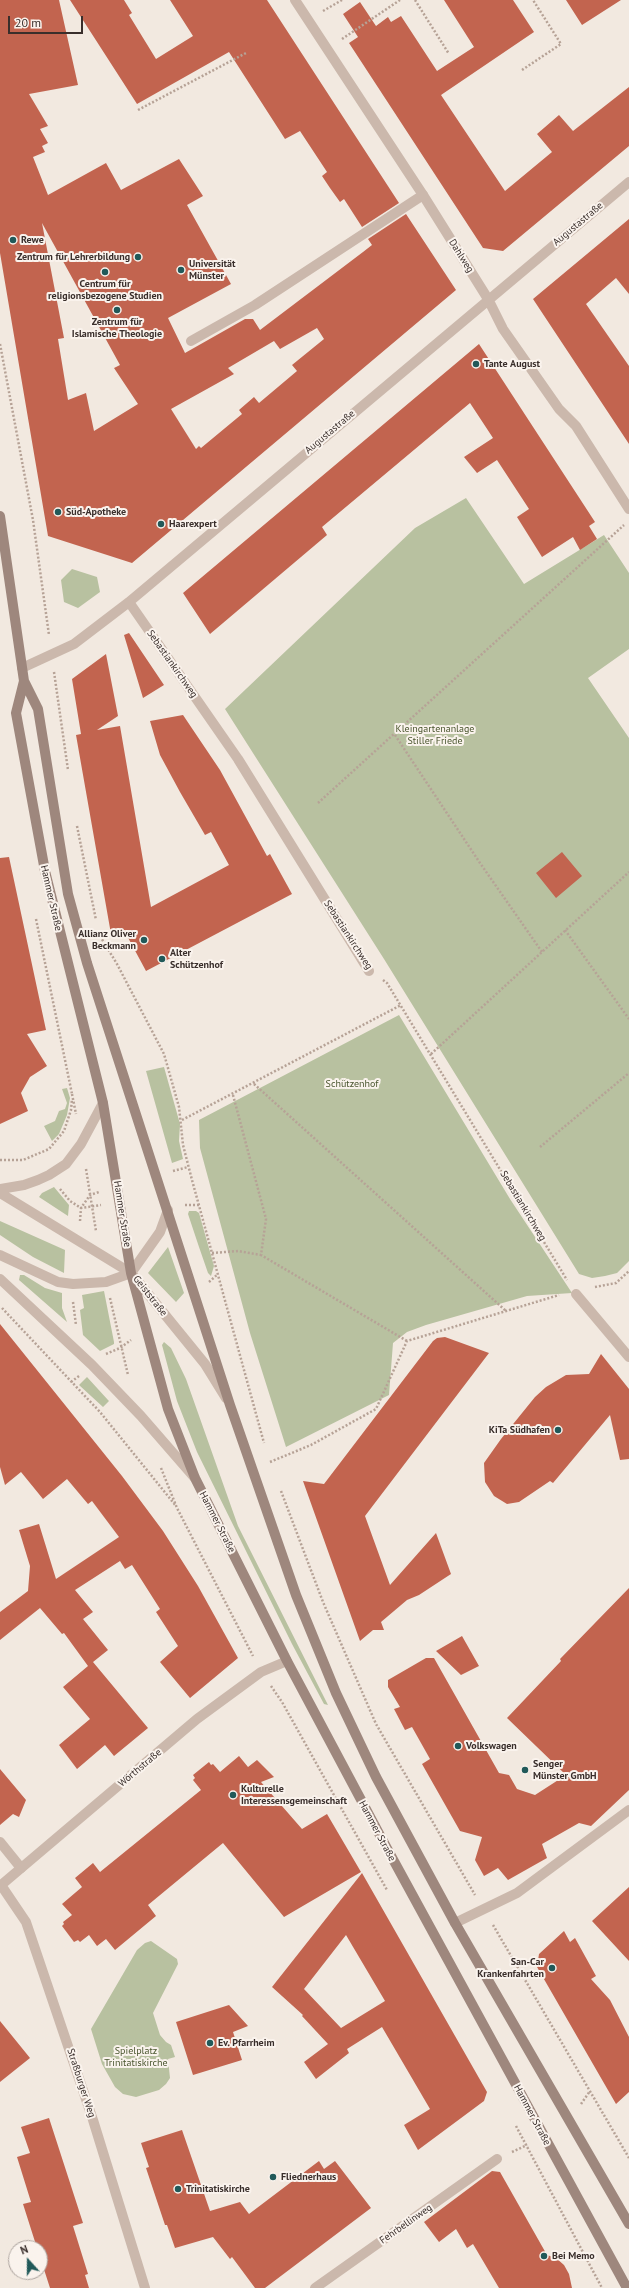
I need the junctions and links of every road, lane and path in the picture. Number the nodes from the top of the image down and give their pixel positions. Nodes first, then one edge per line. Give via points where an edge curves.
1 (295, 0) edge
2 (400, 0) edge
3 (415, 0) edge
4 (532, 0) edge
5 (327, 49) junction
6 (246, 53) dead end
7 (449, 54) dead end
8 (522, 70) dead end
9 (138, 110) dead end
10 (629, 182) edge
11 (423, 195) junction
12 (488, 299) junction
13 (191, 341) dead end
14 (0, 344) edge
15 (629, 509) edge
16 (0, 516) edge
17 (629, 521) edge
18 (129, 602) junction
19 (52, 656) junction
20 (22, 668) junction
21 (24, 681) junction
22 (395, 734) junction
23 (69, 775) dead end
24 (318, 803) dead end
25 (76, 820) dead end
26 (629, 872) edge
27 (36, 916) dead end
28 (97, 926) dead end
29 (565, 930) junction
30 (99, 933) dead end
31 (542, 952) junction
32 (369, 971) joint
33 (401, 1005) junction
34 (629, 1019) edge
35 (431, 1054) junction
36 (629, 1073) edge
37 (254, 1084) junction
38 (233, 1095) junction
39 (103, 1103) junction
40 (182, 1120) junction
41 (540, 1148) dead end
42 (0, 1160) edge
43 (0, 1189) edge
44 (0, 1192) edge
45 (90, 1195) dead end
46 (168, 1210) junction
47 (212, 1253) junction
48 (101, 1254) junction
49 (0, 1255) edge
50 (261, 1256) junction
51 (629, 1271) edge
52 (131, 1273) junction
53 (0, 1279) edge
54 (106, 1282) junction
55 (570, 1284) dead end
56 (588, 1288) dead end
57 (571, 1294) joint
58 (0, 1306) edge
59 (507, 1312) junction
60 (407, 1341) junction
61 (629, 1357) edge
62 (130, 1381) dead end
63 (230, 1405) junction
64 (266, 1448) dead end
65 (268, 1455) dead end
66 (270, 1462) junction
67 (160, 1466) dead end
68 (273, 1470) dead end
69 (195, 1478) junction
70 (278, 1484) dead end
71 (177, 1508) junction
72 (287, 1661) junction
73 (261, 1672) junction
74 (629, 1810) edge
75 (0, 1842) edge
76 (21, 1868) junction
77 (0, 1886) edge
78 (389, 1894) dead end
79 (483, 1909) junction
80 (455, 1923) junction
81 (515, 2125) dead end
82 (629, 2158) edge
83 (497, 2159) dead end
84 (629, 2224) edge
85 (145, 2288) edge
86 (314, 2288) edge
87 (602, 2288) edge
88 (627, 2288) edge

1 - 5 street, Dahlweg
2 - 5 path
3 - 7 path
4 - 8 path via 561,44
5 - 11 street, Dahlweg
6 - 9 path
10 - 12 street, Augustastraße
11 - 12 street, Dahlweg
11 - 13 street via 255,305
12 - 15 street, Dahlweg via 504,329 559,409 576,426
12 - 18 street, Augustastraße
14 - 19 path via 33,520
16 - 20 main road, Hammer Straße
17 - 22 path
18 - 19 street, Augustastraße via 88,635
18 - 32 street, Sebastiankirchweg via 238,759
19 - 20 street, Augustastraße
19 - 23 path
20 - 21 main road, Hammer Straße
21 - 39 main road, Hammer Straße via 16,714 40,849
21 - 46 main road, Hammer Straße via 38,709 64,871 77,930
22 - 24 path
22 - 31 path
25 - 28 path
26 - 29 path
27 - 42 path via 72,1094 71,1110 64,1131 49,1149 24,1160
29 - 31 path
29 - 34 path
30 - 40 path via 164,1054
31 - 35 path
32 - 33 path, Sebastiankirchweg via 387,983
33 - 35 path, Sebastiankirchweg
33 - 37 path
35 - 55 path, Sebastiankirchweg
36 - 41 path
37 - 38 path
37 - 59 path
38 - 40 path
38 - 50 path via 266,1219
39 - 43 street via 81,1144 66,1164 38,1180
39 - 52 main road, Hammer Straße
40 - 47 path via 184,1149
44 - 48 street, Geiststraße
45 - 48 path
46 - 52 street via 160,1232
46 - 63 main road, Hammer Straße
47 - 50 path via 238,1251
47 - 64 path
48 - 52 street, Geiststraße
49 - 54 street via 58,1282
50 - 60 path
51 - 56 path via 616,1283
52 - 54 street
52 - 63 street, Geiststraße via 205,1364
52 - 69 main road, Hammer Straße via 168,1409
53 - 69 street via 92,1365
54 - 62 path
57 - 59 path
57 - 61 street
58 - 71 path via 100,1412
59 - 60 path
60 - 66 path via 376,1409 311,1445
63 - 80 main road, Hammer Straße via 279,1548 336,1693 376,1777
65 - 66 path
66 - 68 path
67 - 71 path
69 - 72 main road, Hammer Straße
70 - 79 path via 323,1602 376,1724
71 - 73 path
72 - 73 street, Wörthstraße
72 - 88 main road, Hammer Straße via 382,1841
73 - 76 street, Wörthstraße via 197,1719
73 - 78 path via 282,1702
74 - 79 street via 517,1893
75 - 76 street
76 - 77 street, Wörthstraße
77 - 85 street, Straßburger Weg via 26,1922 93,2120
79 - 80 street
79 - 82 path
80 - 84 main road, Hammer Straße
81 - 87 path
83 - 86 street, Fehrbellinweg

